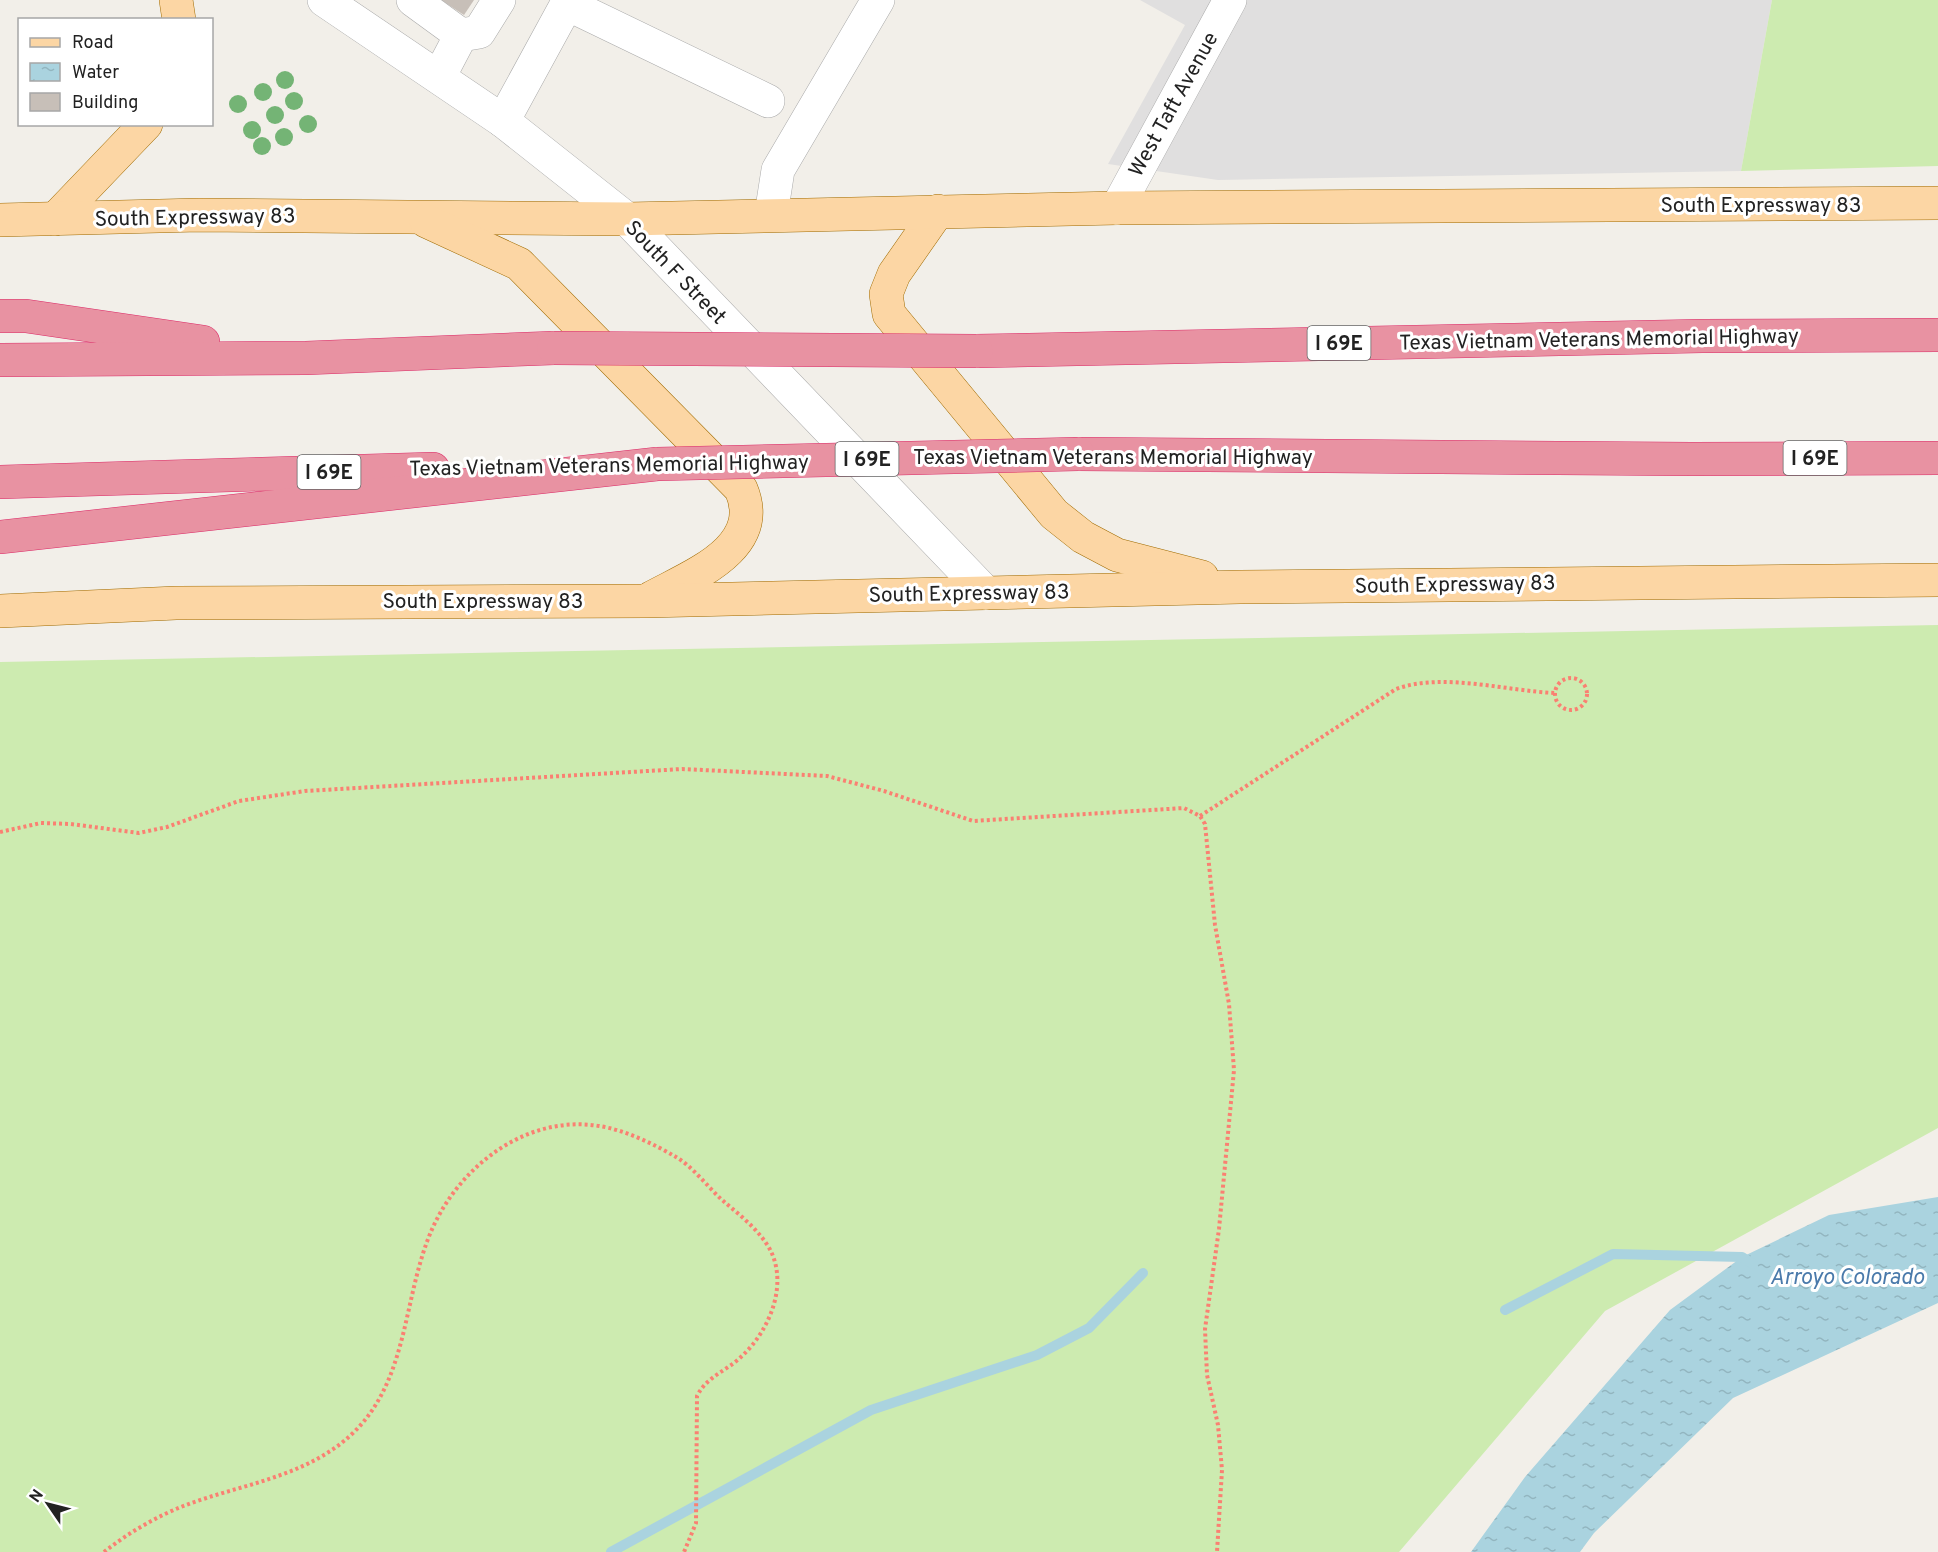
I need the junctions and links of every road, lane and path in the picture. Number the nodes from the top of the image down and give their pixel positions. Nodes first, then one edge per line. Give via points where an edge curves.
1 (176, 0) edge
2 (324, 0) edge
3 (499, 0) edge
4 (878, 0) edge
5 (1230, 0) edge
6 (568, 2) edge
7 (423, 3) edge
8 (179, 18) edge
9 (461, 34) junction
10 (439, 78) junction
11 (768, 101) dead end
12 (503, 121) junction
13 (144, 126) edge
14 (1938, 203) edge
15 (1117, 208) junction
16 (938, 211) junction
17 (771, 215) junction
18 (414, 216) junction
19 (55, 219) junction
20 (627, 219) junction
21 (0, 220) edge
22 (0, 316) edge
23 (1938, 335) edge
24 (306, 358) junction
25 (0, 360) edge
26 (1938, 458) edge
27 (657, 464) junction
28 (0, 482) edge
29 (0, 537) edge
30 (1938, 580) edge
31 (1240, 587) junction
32 (986, 593) junction
33 (647, 601) junction
34 (0, 611) edge
35 (1555, 693) junction
36 (1200, 816) junction
37 (0, 832) edge
38 (104, 1552) edge
39 (684, 1552) edge
40 (1217, 1552) edge

1 - 8 main road
2 - 10 street, South F Street
3 - 9 street via 479,32
4 - 17 street via 778,170
5 - 15 street, West Taft Avenue
6 - 11 street
6 - 12 street
7 - 9 street
9 - 10 street
10 - 12 street, South F Street
12 - 20 street, South F Street
13 - 19 main road
14 - 15 main road, South Expressway 83
15 - 16 main road, South Expressway 83
16 - 17 main road, South Expressway 83
16 - 31 main road via 894,273 886,294 889,314 1054,514 1117,555
17 - 20 main road, South Expressway 83
18 - 19 main road, South Expressway 83
18 - 20 main road, South Expressway 83
18 - 33 main road via 519,264 741,489 748,515 731,548 715,563
19 - 21 main road, South Expressway 83
20 - 32 street, South F Street
22 - 24 highway via 27,316
23 - 24 highway, Texas Vietnam Veterans Memorial Highway / I 69E, bridge via 976,351 554,348
24 - 25 highway, Texas Vietnam Veterans Memorial Highway / I 69E
26 - 27 highway, Texas Vietnam Veterans Memorial Highway / I 69E, bridge via 1078,454
27 - 28 highway, Texas Vietnam Veterans Memorial Highway / I 69E
27 - 29 highway
30 - 31 main road, South Expressway 83
31 - 32 main road, South Expressway 83
32 - 33 main road, South Expressway 83
33 - 34 main road, South Expressway 83 via 176,603
35 - 35 path via 1558,685 1571,678 1581,682 1587,696 1573,710 1559,705
35 - 36 path via 1471,684 1410,684 1396,689
36 - 37 path via 1184,808 973,821 827,776 682,769 305,791 239,801 139,833 51,824
36 - 40 path via 1205,825 1215,925 1229,1004 1234,1070 1205,1329 1207,1375 1218,1425 1222,1470
38 - 39 path via 164,1514 275,1478 351,1436 384,1391 401,1349 423,1253 460,1184 496,1150 516,1138 565,1124 602,1126 680,1159 755,1230 769,1247 776,1267 777,1290 771,1315 759,1337 747,1352 714,1375 697,1396 696,1522

